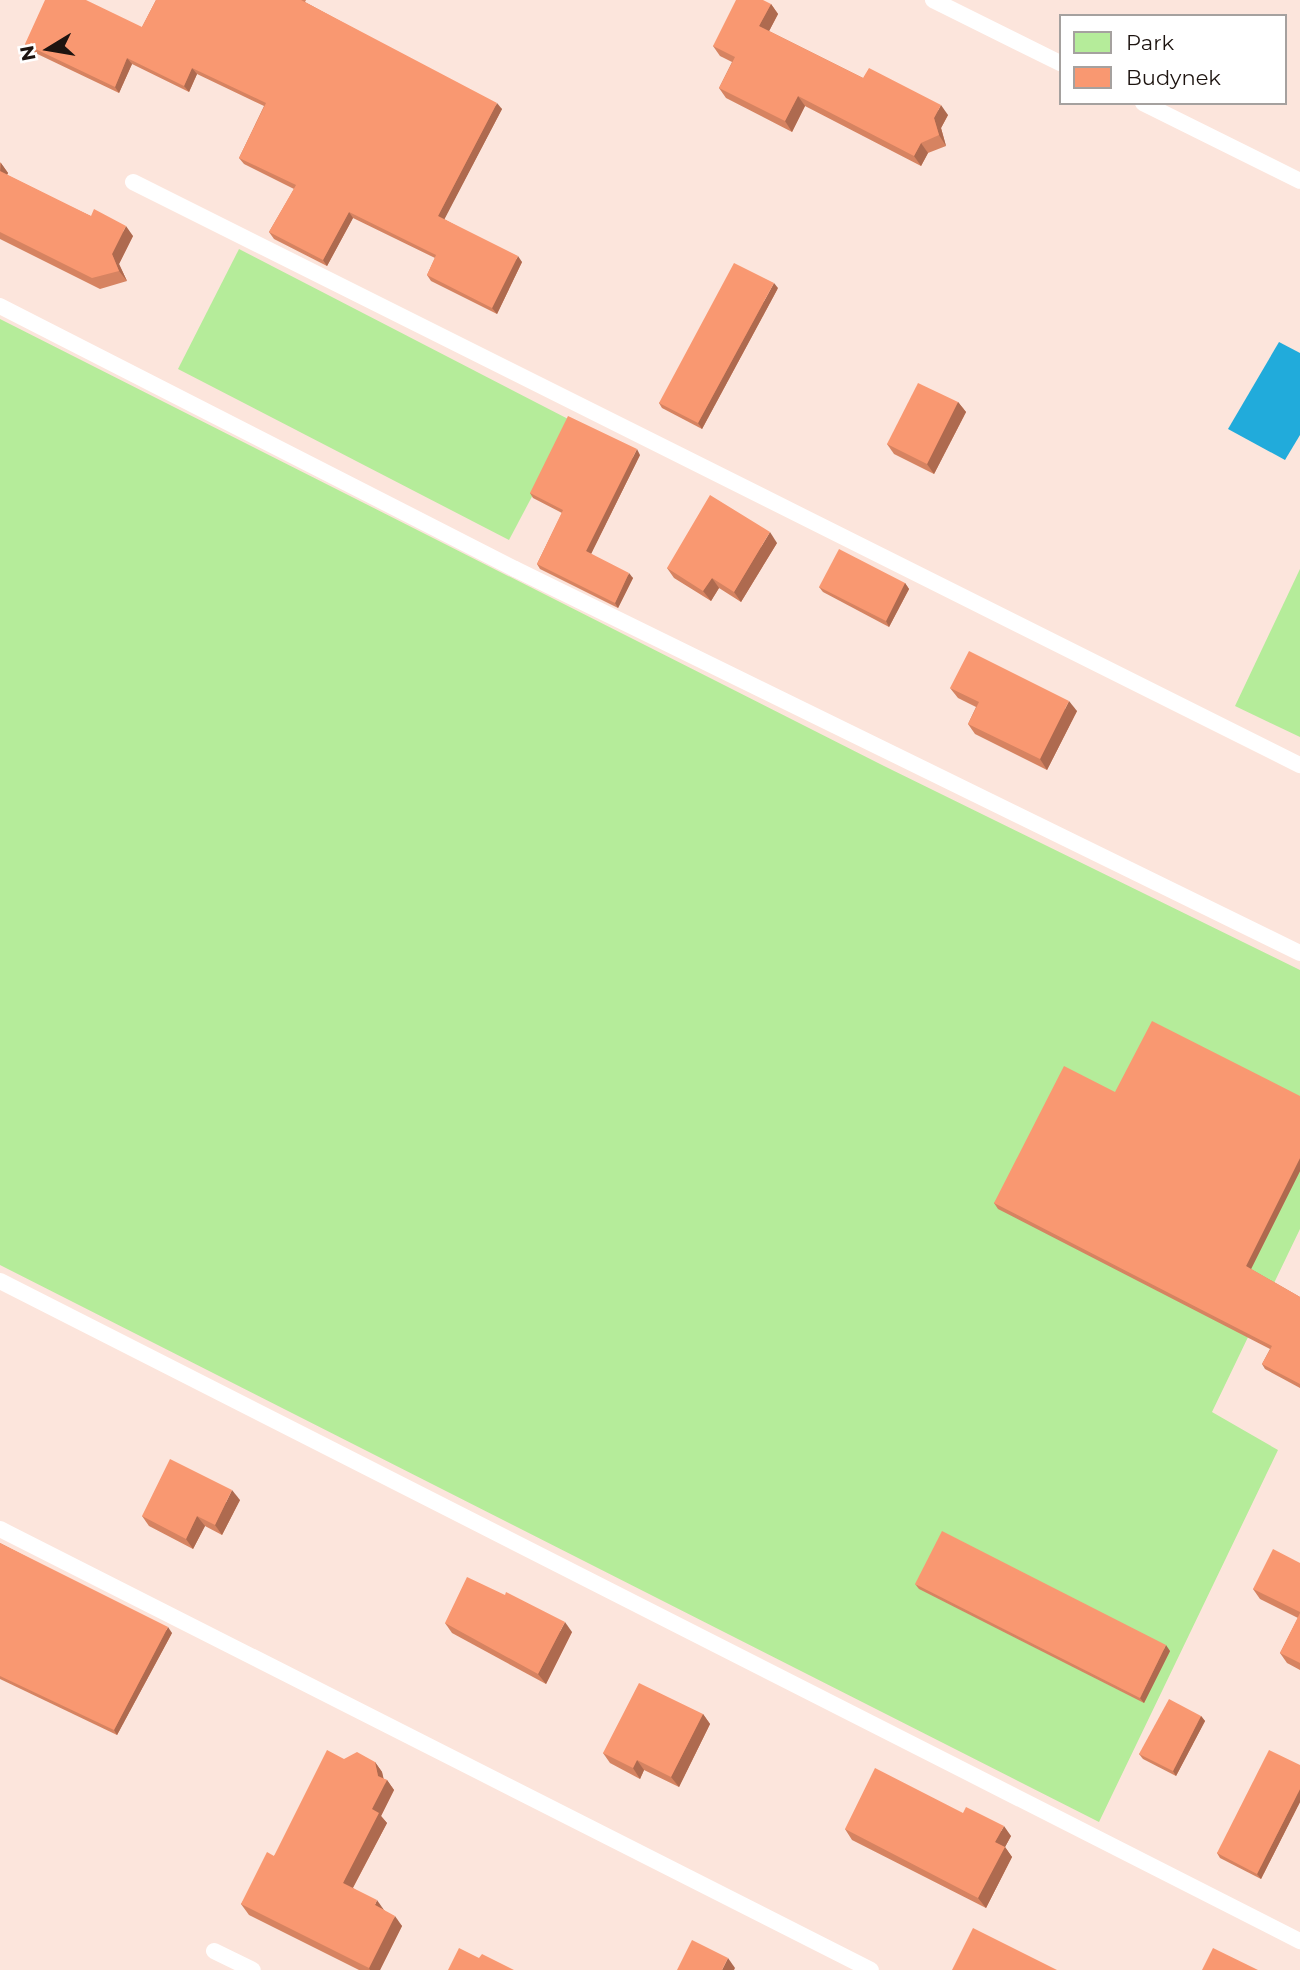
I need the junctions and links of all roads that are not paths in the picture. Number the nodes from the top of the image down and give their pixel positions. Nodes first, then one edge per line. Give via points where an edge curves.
1 (933, 0) edge
2 (1058, 62) edge
3 (1147, 105) edge
4 (1300, 181) edge
5 (133, 182) dead end
6 (0, 306) edge
7 (1300, 765) edge
8 (1300, 953) edge
9 (0, 1281) edge
10 (0, 1530) edge
11 (1300, 1941) edge
12 (214, 1951) dead end
13 (253, 1970) edge
14 (870, 1970) edge

1 - 2 lane
3 - 4 lane
5 - 7 lane
6 - 8 lane via 515,569
9 - 11 lane
10 - 14 lane
12 - 13 lane

